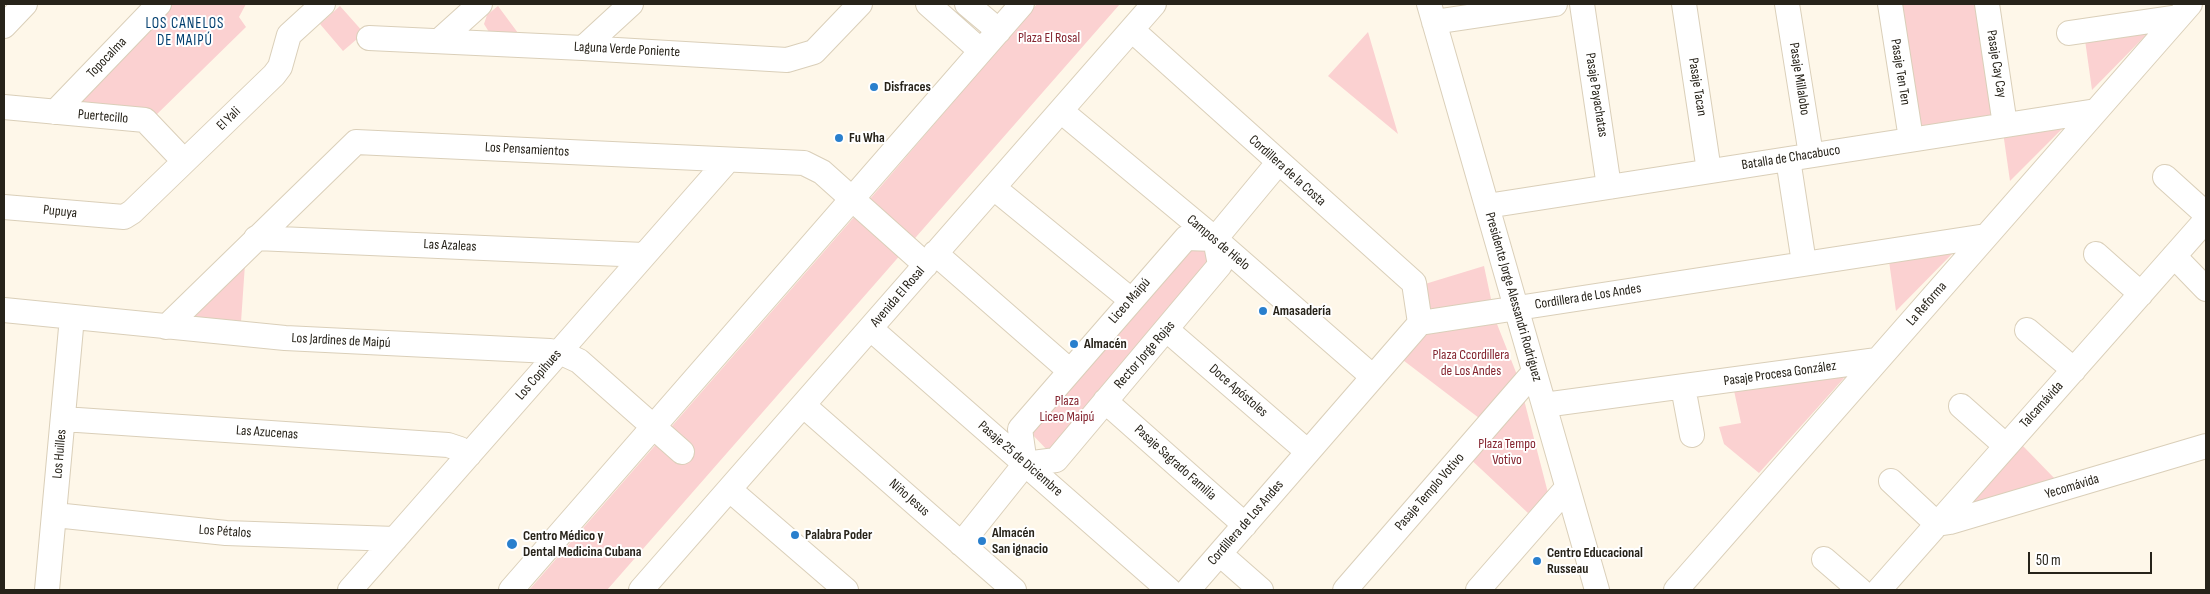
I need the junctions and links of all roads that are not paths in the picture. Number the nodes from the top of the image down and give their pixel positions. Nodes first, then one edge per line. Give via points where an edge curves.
1 (25, 4) edge
2 (159, 4) edge
3 (323, 4) edge
4 (480, 4) edge
5 (630, 4) edge
6 (860, 4) edge
7 (928, 4) edge
8 (967, 4) edge
9 (1022, 4) edge
10 (1154, 4) edge
11 (1555, 4) edge
12 (1582, 4) edge
13 (1684, 4) edge
14 (1787, 4) edge
15 (1890, 4) edge
16 (1987, 4) edge
17 (2184, 10) edge
18 (1432, 13) edge
19 (4, 26) edge
20 (1132, 30) junction
21 (999, 31) junction
22 (2069, 33) dead end
23 (369, 38) dead end
24 (439, 41) junction
25 (582, 48) junction
26 (981, 51) junction
27 (4, 107) edge
28 (1061, 111) junction
29 (2096, 111) junction
30 (55, 112) junction
31 (2005, 125) junction
32 (1911, 140) junction
33 (1811, 155) junction
34 (1788, 158) junction
35 (728, 160) junction
36 (184, 161) junction
37 (1278, 163) junction
38 (1709, 171) junction
39 (2165, 177) dead end
40 (1610, 186) junction
41 (994, 188) junction
42 (853, 198) junction
43 (1487, 206) junction
44 (4, 207) edge
45 (2206, 214) edge
46 (116, 218) joint
47 (2206, 220) edge
48 (1986, 236) junction
49 (256, 238) junction
50 (1215, 239) junction
51 (2096, 254) dead end
52 (644, 255) junction
53 (2174, 256) junction
54 (931, 259) junction
55 (1804, 263) junction
56 (2206, 289) edge
57 (2141, 294) junction
58 (1131, 300) junction
59 (1515, 309) junction
60 (4, 310) edge
61 (72, 317) junction
62 (1420, 323) junction
63 (166, 327) junction
64 (870, 328) junction
65 (1167, 330) junction
66 (2027, 330) dead end
67 (558, 352) junction
68 (1877, 360) junction
69 (2074, 370) junction
70 (1070, 371) junction
71 (1534, 372) junction
72 (1373, 377) junction
73 (1683, 387) junction
74 (1105, 402) junction
75 (803, 405) junction
76 (1544, 405) junction
77 (1961, 406) dead end
78 (63, 418) junction
79 (654, 426) junction
80 (1692, 435) dead end
81 (2006, 446) junction
82 (2206, 446) edge
83 (682, 452) dead end
84 (1308, 452) junction
85 (469, 455) junction
86 (1025, 464) junction
87 (1891, 481) dead end
88 (1568, 488) junction
89 (730, 490) junction
90 (55, 515) junction
91 (1937, 524) junction
92 (1245, 525) junction
93 (395, 539) junction
94 (961, 544) junction
95 (1220, 554) junction
96 (1824, 559) dead end
97 (654, 586) edge
98 (48, 590) edge
99 (350, 590) edge
100 (511, 590) edge
101 (846, 590) edge
102 (1014, 590) edge
103 (1169, 590) edge
104 (1188, 590) edge
105 (1262, 590) edge
106 (1345, 590) edge
107 (1478, 590) edge
108 (1597, 590) edge
109 (1676, 590) edge
110 (1860, 590) edge
111 (1879, 590) edge

1 - 19 street
2 - 30 street, Topocalma
3 - 36 street, El Yali via 289,35 280,67 274,75
4 - 24 street
5 - 25 street
6 - 25 street, Laguna Verde Poniente via 814,52 787,60
7 - 26 street
8 - 21 street
9 - 21 street
10 - 20 street, Avenida El Rosal
11 - 18 street
12 - 40 street, Pasaje Payachatas
13 - 38 street, Pasaje Tacan
14 - 33 street, Pasaje Millalobo
15 - 32 street, Pasaje Ten Ten
16 - 31 street, Pasaje Cay Cay
17 - 22 street, La Reforma
17 - 29 street, La Reforma
18 - 43 street, Presidente Jorge Alessandri Rodríguez
20 - 28 street, Avenida El Rosal
20 - 37 street, Cordillera de la Costa
21 - 26 street
23 - 24 street, Laguna Verde Poniente
24 - 25 street, Laguna Verde Poniente
26 - 42 street
27 - 30 street, Puertecillo
28 - 41 street, Avenida El Rosal
28 - 50 street, Campos de Hielo
29 - 31 street, Batalla de Chacabuco
29 - 48 street, La Reforma
30 - 36 street, Puertecillo via 144,120
31 - 32 street, Batalla de Chacabuco
32 - 33 street, Batalla de Chacabuco
33 - 34 street, Batalla de Chacabuco
34 - 38 street, Batalla de Chacabuco
34 - 55 street
35 - 42 street, Los Pensamientos via 809,165
35 - 49 street, Los Pensamientos via 356,142
35 - 52 street, Los Copihues
36 - 46 street, El Yali via 132,212
37 - 50 street
37 - 62 street, Cordillera de la Costa via 1414,283
38 - 40 street, Batalla de Chacabuco
39 - 45 street
40 - 43 street, Batalla de Chacabuco
41 - 54 street, Avenida El Rosal
41 - 58 street
42 - 54 street, Los Pensamientos
42 - 79 street
43 - 59 street, Presidente Jorge Alessandri Rodríguez
44 - 46 street, Pupuya
47 - 53 street, Talcamávida
48 - 55 street, Cordillera de Los Andes
48 - 68 street, La Reforma
49 - 52 street, Las Azaleas
49 - 63 street, Los Pensamientos
50 - 58 street, Liceo Maipú via 1186,238
50 - 65 street, Rector Jorge Rojas via 1220,265
50 - 72 street, Campos de Hielo
51 - 57 street
52 - 67 street, Los Copihues
53 - 56 street
53 - 57 street, Talcamávida
54 - 64 street, Avenida El Rosal
54 - 70 street
55 - 59 street, Cordillera de Los Andes
57 - 69 street, Talcamávida
58 - 70 street, Liceo Maipú
59 - 62 street, Cordillera de Los Andes
59 - 71 street, Presidente Jorge Alessandri Rodríguez
60 - 61 street, Los Jardines de Maipú
61 - 63 street, Los Jardines de Maipú
61 - 78 street, Los Huilles
62 - 72 street, Cordillera de Los Andes
63 - 67 street, Los Jardines de Maipú via 285,338
64 - 75 street, Avenida El Rosal
64 - 86 street, Pasaje 25 de Diciembre
65 - 74 street, Rector Jorge Rojas
65 - 84 street, Doce Apóstoles
66 - 69 street
67 - 79 street, Los Jardines de Maipú via 578,361
67 - 85 street, Los Copihues
68 - 73 street, Pasaje Procesa González
68 - 109 street, La Reforma
69 - 81 street, Talcamávida
70 - 86 street, Liceo Maipú via 1020,429
71 - 76 street, Presidente Jorge Alessandri Rodríguez
71 - 106 street, Pasaje Templo Votivo
72 - 84 street, Cordillera de Los Andes
73 - 76 street, Pasaje Procesa González
73 - 80 street
74 - 86 street, Rector Jorge Rojas via 1056,460
74 - 92 street, Pasaje Sagrado Familia
75 - 89 street, Avenida El Rosal
75 - 94 street, Niño Jesus
76 - 88 street, Presidente Jorge Alessandri Rodríguez
77 - 81 street
78 - 85 street, Las Azucenas via 448,445
78 - 90 street, Los Huilles
79 - 83 street, Los Jardines de Maipú
79 - 100 street
81 - 91 street, Talcamávida
82 - 91 street, Yecomávida via 1964,520
84 - 92 street, Cordillera de Los Andes
85 - 93 street, Los Copihues
86 - 94 street
86 - 103 street, Pasaje 25 de Diciembre
87 - 91 street
88 - 107 street
88 - 108 street, Presidente Jorge Alessandri Rodríguez
89 - 97 street, Avenida El Rosal
89 - 101 street
90 - 93 street, Los Pétalos via 226,533
90 - 98 street, Los Huilles
91 - 111 street, Talcamávida
92 - 95 street, Cordillera de Los Andes
93 - 99 street, Los Copihues
94 - 102 street, Niño Jesus
95 - 104 street, Cordillera de Los Andes
95 - 105 street
96 - 110 street

